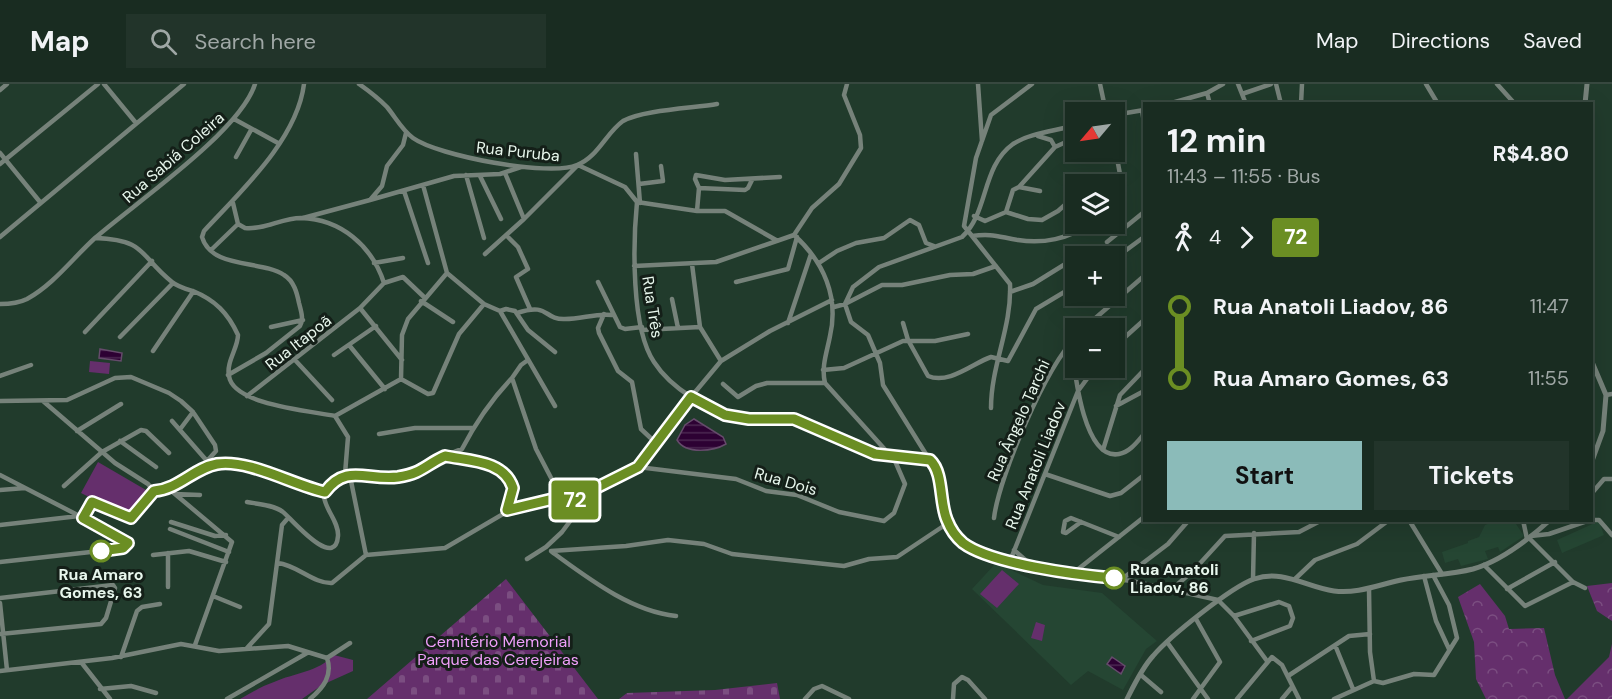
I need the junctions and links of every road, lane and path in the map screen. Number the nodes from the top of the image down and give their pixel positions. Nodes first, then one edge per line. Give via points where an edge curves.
1 (7, 84) edge
2 (104, 84) edge
3 (184, 84) edge
4 (255, 84) edge
5 (304, 84) edge
6 (359, 84) edge
7 (372, 84) edge
8 (847, 84) edge
9 (978, 84) edge
10 (1032, 84) edge
11 (1100, 84) edge
12 (1223, 84) edge
13 (1238, 84) edge
14 (1271, 84) edge
15 (1276, 84) edge
16 (1302, 84) edge
17 (1426, 84) edge
18 (1497, 84) edge
19 (1587, 84) edge
20 (94, 85) edge
21 (0, 90) edge
22 (370, 92) junction
23 (1207, 93) junction
24 (1242, 94) junction
25 (1104, 102) edge
26 (1178, 102) edge
27 (1209, 102) edge
28 (1245, 102) edge
29 (1280, 102) edge
30 (1301, 102) edge
31 (1437, 102) edge
32 (1513, 102) edge
33 (1585, 102) edge
34 (717, 104) dead end
35 (1143, 110) edge
36 (1125, 113) edge
37 (234, 119) junction
38 (136, 123) junction
39 (1065, 128) edge
40 (251, 130) junction
41 (406, 133) junction
42 (1036, 135) junction
43 (1065, 142) edge
44 (278, 143) junction
45 (982, 144) junction
46 (1055, 147) junction
47 (0, 153) edge
48 (636, 154) dead end
49 (236, 157) dead end
50 (5, 159) junction
51 (0, 164) edge
52 (578, 165) junction
53 (523, 166) junction
54 (660, 166) dead end
55 (505, 173) junction
56 (466, 175) junction
57 (480, 176) junction
58 (780, 177) dead end
59 (752, 180) junction
60 (639, 184) junction
61 (423, 185) junction
62 (1019, 187) junction
63 (699, 188) junction
64 (404, 191) junction
65 (1040, 191) dead end
66 (370, 201) junction
67 (40, 202) junction
68 (638, 202) junction
69 (233, 203) junction
70 (1065, 205) edge
71 (697, 211) junction
72 (1006, 212) junction
73 (1143, 213) edge
74 (974, 216) junction
75 (300, 218) junction
76 (501, 219) dead end
77 (524, 219) junction
78 (238, 225) junction
79 (967, 232) junction
80 (1070, 234) edge
81 (507, 236) junction
82 (795, 236) junction
83 (972, 236) junction
84 (0, 237) edge
85 (95, 238) junction
86 (484, 238) dead end
87 (1143, 238) edge
88 (776, 240) junction
89 (1107, 242) dead end
90 (936, 247) junction
91 (211, 250) junction
92 (1125, 251) edge
93 (485, 254) dead end
94 (811, 254) junction
95 (403, 258) dead end
96 (152, 261) junction
97 (819, 262) junction
98 (374, 263) junction
99 (428, 263) dead end
100 (692, 264) junction
101 (1065, 264) edge
102 (634, 266) junction
103 (996, 266) junction
104 (447, 273) junction
105 (1143, 277) edge
106 (598, 282) dead end
107 (736, 282) dead end
108 (384, 283) junction
109 (172, 284) junction
110 (1065, 291) edge
111 (193, 292) junction
112 (1010, 292) junction
113 (422, 299) junction
114 (672, 299) dead end
115 (832, 300) junction
116 (0, 304) edge
117 (484, 304) junction
118 (845, 304) junction
119 (834, 307) junction
120 (360, 308) junction
121 (530, 309) junction
122 (500, 311) junction
123 (517, 313) junction
124 (604, 314) junction
125 (612, 315) junction
126 (1096, 318) edge
127 (303, 320) junction
128 (1143, 321) edge
129 (453, 322) dead end
130 (788, 323) junction
131 (903, 323) dead end
132 (376, 326) junction
133 (271, 327) dead end
134 (700, 327) junction
135 (678, 328) junction
136 (642, 329) junction
137 (85, 332) dead end
138 (968, 334) dead end
139 (120, 337) dead end
140 (1125, 337) edge
141 (908, 340) junction
142 (349, 345) junction
143 (1065, 349) edge
144 (153, 351) dead end
145 (555, 352) dead end
146 (877, 354) junction
147 (334, 355) dead end
148 (998, 357) junction
149 (295, 360) junction
150 (402, 360) junction
151 (528, 360) junction
152 (721, 361) junction
153 (1593, 364) edge
154 (31, 365) dead end
155 (823, 370) junction
156 (1143, 371) edge
157 (228, 375) junction
158 (0, 376) edge
159 (512, 378) junction
160 (1077, 378) edge
161 (1088, 378) edge
162 (400, 379) junction
163 (825, 383) junction
164 (723, 384) dead end
165 (385, 389) junction
166 (1078, 391) junction
167 (1143, 392) edge
168 (1609, 394) edge
169 (247, 396) junction
170 (691, 397) junction
171 (332, 400) dead end
172 (0, 401) edge
173 (43, 401) junction
174 (121, 404) dead end
175 (555, 406) dead end
176 (1116, 406) junction
177 (991, 408) dead end
178 (193, 412) junction
179 (335, 416) junction
180 (172, 421) dead end
181 (181, 428) junction
182 (472, 428) junction
183 (77, 431) junction
184 (379, 434) dead end
185 (1143, 435) edge
186 (120, 441) junction
187 (657, 444) junction
188 (1599, 446) junction
189 (462, 449) junction
190 (1593, 449) edge
191 (1103, 450) junction
192 (102, 452) junction
193 (169, 453) dead end
194 (890, 454) junction
195 (445, 456) junction
196 (1593, 459) edge
197 (464, 460) junction
198 (930, 460) junction
199 (208, 463) junction
200 (156, 467) dead end
201 (638, 467) junction
202 (1045, 474) junction
203 (0, 475) edge
204 (347, 475) junction
205 (1143, 476) edge
206 (1612, 479) edge
207 (64, 486) dead end
208 (25, 488) junction
209 (169, 489) junction
210 (0, 490) edge
211 (154, 491) junction
212 (325, 492) junction
213 (1593, 492) edge
214 (176, 494) junction
215 (200, 495) dead end
216 (561, 497) junction
217 (247, 502) dead end
218 (582, 505) junction
219 (507, 510) junction
220 (81, 517) junction
221 (288, 518) junction
222 (994, 518) dead end
223 (1143, 518) edge
224 (1593, 520) edge
225 (171, 522) dead end
226 (1081, 522) dead end
227 (1187, 522) edge
228 (1318, 522) edge
229 (1386, 522) edge
230 (1410, 522) edge
231 (1524, 522) edge
232 (1548, 522) edge
233 (1585, 522) edge
234 (948, 523) junction
235 (0, 525) edge
236 (170, 529) dead end
237 (1254, 533) junction
238 (1612, 535) edge
239 (226, 536) junction
240 (1119, 537) junction
241 (1529, 538) junction
242 (546, 547) junction
243 (1014, 550) junction
244 (551, 551) junction
245 (229, 552) junction
246 (168, 553) junction
247 (153, 555) dead end
248 (366, 555) junction
249 (527, 559) dead end
250 (1010, 561) junction
251 (0, 562) edge
252 (226, 562) junction
253 (1555, 562) junction
254 (278, 563) junction
255 (1030, 564) junction
256 (1484, 565) junction
257 (1072, 574) junction
258 (1442, 574) junction
259 (1433, 575) junction
260 (1424, 576) junction
261 (1122, 579) junction
262 (1253, 579) junction
263 (1295, 579) junction
264 (1573, 582) junction
265 (168, 587) dead end
266 (1585, 588) dead end
267 (1172, 589) junction
268 (1369, 589) junction
269 (1507, 589) junction
270 (213, 596) junction
271 (0, 598) edge
272 (1218, 600) junction
273 (0, 603) edge
274 (160, 604) dead end
275 (240, 606) dead end
276 (676, 616) dead end
277 (1234, 616) junction
278 (1196, 619) junction
279 (2, 634) edge
280 (1370, 634) junction
281 (1251, 641) junction
282 (1167, 642) junction
283 (350, 643) dead end
284 (195, 645) junction
285 (1335, 645) junction
286 (247, 648) junction
287 (1449, 649) junction
288 (306, 653) junction
289 (121, 657) junction
290 (327, 658) junction
291 (1267, 661) junction
292 (81, 662) junction
293 (7, 670) junction
294 (0, 671) edge
295 (1141, 675) junction
296 (1288, 676) junction
297 (1374, 681) junction
298 (1292, 687) junction
299 (100, 689) junction
300 (1353, 689) junction
301 (1200, 690) junction
302 (1161, 692) dead end
303 (156, 693) dead end
304 (110, 699) edge
305 (227, 699) edge
306 (310, 699) edge
307 (805, 699) edge
308 (849, 699) edge
309 (953, 699) edge
310 (985, 699) edge
311 (1127, 699) edge
312 (1193, 699) edge
313 (1208, 699) edge
314 (1237, 699) edge
315 (1282, 699) edge
316 (1299, 699) edge
317 (1334, 699) edge

1 - 21 street
2 - 38 street
3 - 38 street
4 - 37 street, Rua Sabiá Coleira
5 - 44 street via 301,103
6 - 22 street, Rua Puruba
7 - 22 street
8 - 82 street via 844,95 860,135 861,148 839,184 812,208
9 - 45 street
10 - 45 street via 995,110
11 - 25 street
12 - 23 street
13 - 24 street
14 - 24 street
15 - 29 street
16 - 30 street
17 - 31 street
18 - 32 street
19 - 33 street
20 - 50 street
22 - 41 street, Rua Puruba
23 - 26 street
23 - 27 street
24 - 28 street
34 - 52 street, Rua Puruba via 631,118 615,128
35 - 36 street
37 - 40 street
37 - 85 street, Rua Sabiá Coleira
38 - 67 street
39 - 42 street
40 - 44 street
40 - 49 street
41 - 53 street, Rua Puruba via 422,144 449,153
41 - 66 street via 403,145 387,166 382,186
42 - 46 street via 1051,140
42 - 74 street via 1014,144 996,162
43 - 46 street
44 - 69 street
45 - 79 street via 963,220
46 - 62 street
47 - 50 street
48 - 60 street, Rua Três
50 - 51 street
50 - 67 street
52 - 53 street, Rua Puruba via 553,169
52 - 68 street via 625,187
52 - 77 street
53 - 55 street
54 - 60 street via 663,181
55 - 57 street
55 - 77 street
56 - 57 street
56 - 61 street
56 - 86 street
57 - 76 street
58 - 59 street
59 - 63 street via 745,190
59 - 63 street via 725,180 699,174 695,179
60 - 68 street, Rua Três
61 - 64 street
61 - 104 street
62 - 65 street
62 - 72 street via 1010,194
63 - 71 street
64 - 66 street
64 - 99 street
66 - 75 street
67 - 84 street
68 - 71 street
68 - 102 street, Rua Três
69 - 78 street
69 - 91 street via 204,231 204,242
70 - 72 street via 1042,220
71 - 88 street via 725,211
72 - 74 street via 985,221
73 - 89 street
74 - 79 street
75 - 78 street via 250,228
75 - 98 street via 350,233
77 - 81 street
78 - 91 street
79 - 83 street
79 - 90 street
80 - 83 street via 1033,242 993,233
81 - 93 street
81 - 121 street via 518,247 528,269 516,278
82 - 88 street
82 - 94 street
82 - 107 street via 788,269
83 - 103 street
85 - 96 street via 126,241
85 - 116 street via 25,300
87 - 92 street
88 - 100 street via 716,262
90 - 97 street via 926,243 919,225 910,220 884,238 837,250
90 - 118 street via 879,267 853,286
91 - 127 street via 234,261 286,275 295,287
94 - 97 street
94 - 130 street
95 - 98 street
96 - 109 street
96 - 137 street
97 - 115 street
98 - 108 street
100 - 102 street
100 - 134 street
101 - 112 street via 1033,284
102 - 136 street, Rua Três
103 - 112 street via 1005,274
103 - 118 street via 973,274 882,285
104 - 113 street
104 - 117 street
105 - 126 street
106 - 125 street
108 - 113 street via 403,277
108 - 120 street, Rua Itapoã
109 - 111 street
109 - 139 street
110 - 148 street via 1040,305 1008,361
111 - 144 street
111 - 157 street via 222,308 238,335
112 - 148 street via 1007,328
113 - 129 street
113 - 150 street via 405,327
114 - 135 street
115 - 119 street
115 - 130 street
117 - 122 street
117 - 162 street via 459,334 433,393
118 - 119 street
118 - 146 street via 851,322 868,335
119 - 155 street
120 - 132 street
120 - 149 street, Rua Itapoã
121 - 123 street
121 - 124 street via 539,308 565,319
122 - 123 street
122 - 151 street
123 - 145 street via 528,330
124 - 125 street
124 - 187 street via 599,333 618,371 632,382 641,429
125 - 136 street via 620,327
127 - 133 street
127 - 157 street via 266,353
128 - 140 street
130 - 152 street
131 - 141 street
132 - 142 street
132 - 150 street
134 - 135 street
134 - 152 street
135 - 136 street
136 - 170 street, Rua Três via 655,364
138 - 141 street via 935,341
141 - 146 street
141 - 148 street via 928,376 934,378
142 - 147 street
142 - 165 street
143 - 222 street, Rua Ângelo Tarchi via 1013,453
146 - 155 street via 844,368
146 - 198 street via 883,385
148 - 177 street via 991,383
149 - 169 street, Rua Itapoã
149 - 171 street
150 - 162 street
151 - 159 street
151 - 175 street
152 - 170 street
153 - 168 street
154 - 158 street
155 - 163 street
156 - 176 street via 1123,390
157 - 169 street
159 - 182 street
159 - 216 street via 542,463
160 - 166 street
161 - 166 street
162 - 165 street
163 - 164 street via 767,383 738,397
163 - 194 street
165 - 179 street
166 - 191 street via 1092,437
166 - 202 street, Rua Anatoli Liadov
167 - 176 street
168 - 188 street
169 - 179 street
170 - 187 street
170 - 194 street, Rua Três via 725,415 794,419 860,449
172 - 173 street
173 - 178 street via 79,396 124,376 169,393
173 - 183 street
174 - 183 street
176 - 191 street
178 - 181 street
178 - 199 street via 216,445
179 - 204 street via 348,437
180 - 181 street
181 - 199 street
182 - 184 street via 415,428
182 - 189 street
183 - 192 street
185 - 191 street via 1120,454
186 - 192 street
186 - 193 street via 143,430
186 - 200 street
187 - 201 street
188 - 190 street
188 - 196 street
189 - 195 street
189 - 197 street
192 - 207 street
192 - 211 street
194 - 198 street, Rua Três
194 - 201 street, Rua Dois via 904,476 905,486 894,513 884,521 839,512 797,495 765,491 736,479
195 - 197 street
195 - 204 street via 424,470 399,477
197 - 219 street via 493,466 508,477 513,492
198 - 234 street via 936,467 941,505
199 - 209 street
199 - 212 street via 232,464
201 - 218 street via 594,489
202 - 205 street via 1110,496 1121,493
202 - 243 street, Rua Anatoli Liadov
203 - 208 street
204 - 212 street via 333,481
204 - 248 street
206 - 213 street via 1604,479
208 - 210 street
208 - 220 street
209 - 211 street
209 - 214 street
211 - 220 street via 131,518 94,501
212 - 221 street via 325,502 338,532 333,545 318,545
214 - 215 street
214 - 239 street
216 - 218 street
216 - 219 street
217 - 221 street via 277,509
218 - 242 street
219 - 248 street via 445,548
220 - 235 street
220 - 251 street via 126,540 128,545
221 - 254 street via 282,521
223 - 240 street
224 - 238 street via 1599,520
225 - 239 street
226 - 240 street
227 - 261 street via 1168,544
228 - 237 street via 1299,532
229 - 263 street via 1357,544 1314,560
230 - 258 street
231 - 241 street
232 - 241 street
233 - 241 street
234 - 244 street via 897,557 843,566 732,555 704,544 668,540
234 - 250 street via 966,545
236 - 245 street
237 - 262 street
237 - 267 street via 1221,538
239 - 245 street via 232,542
240 - 257 street
241 - 253 street
241 - 256 street
242 - 244 street
242 - 249 street
243 - 250 street
243 - 255 street, Rua Anatoli Liadov
244 - 276 street via 645,610
245 - 252 street
246 - 247 street
246 - 252 street via 197,552
246 - 265 street
248 - 254 street via 338,580 329,583
250 - 255 street
252 - 270 street
253 - 264 street
253 - 269 street
254 - 286 street via 269,624
255 - 257 street, Rua Anatoli Liadov
256 - 258 street
256 - 269 street
257 - 261 street, Rua Anatoli Liadov
258 - 259 street
259 - 260 street
259 - 287 street via 1449,605 1457,638
260 - 268 street
260 - 287 street via 1436,621
261 - 267 street, Rua Anatoli Liadov
262 - 263 street
262 - 272 street
263 - 268 street via 1335,591
264 - 266 street
264 - 269 street via 1525,606
267 - 272 street, Rua Anatoli Liadov
268 - 280 street
270 - 275 street
270 - 284 street
271 - 279 street via 113,585 115,588 104,622
272 - 277 street
272 - 278 street
273 - 279 street
274 - 289 street via 137,611
277 - 281 street
277 - 281 street via 1279,602 1289,606 1293,618 1290,626
278 - 282 street
278 - 301 street via 1220,660
279 - 293 street
280 - 285 street via 1352,635
280 - 297 street
281 - 291 street
282 - 295 street via 1150,658
282 - 301 street
283 - 290 street
284 - 286 street via 219,651
284 - 289 street via 166,646
285 - 296 street
285 - 300 street
286 - 288 street via 288,646
287 - 297 street via 1430,676 1414,674 1383,683
288 - 290 street
288 - 305 street
289 - 292 street
290 - 306 street via 327,679
291 - 296 street via 1275,657
291 - 314 street
292 - 293 street
292 - 299 street
293 - 294 street
295 - 302 street
295 - 311 street
296 - 298 street
297 - 300 street
298 - 315 street
298 - 316 street
299 - 303 street via 130,686
299 - 304 street
300 - 317 street
301 - 312 street
301 - 313 street
307 - 308 street via 822,686
309 - 310 street via 954,684 962,677

